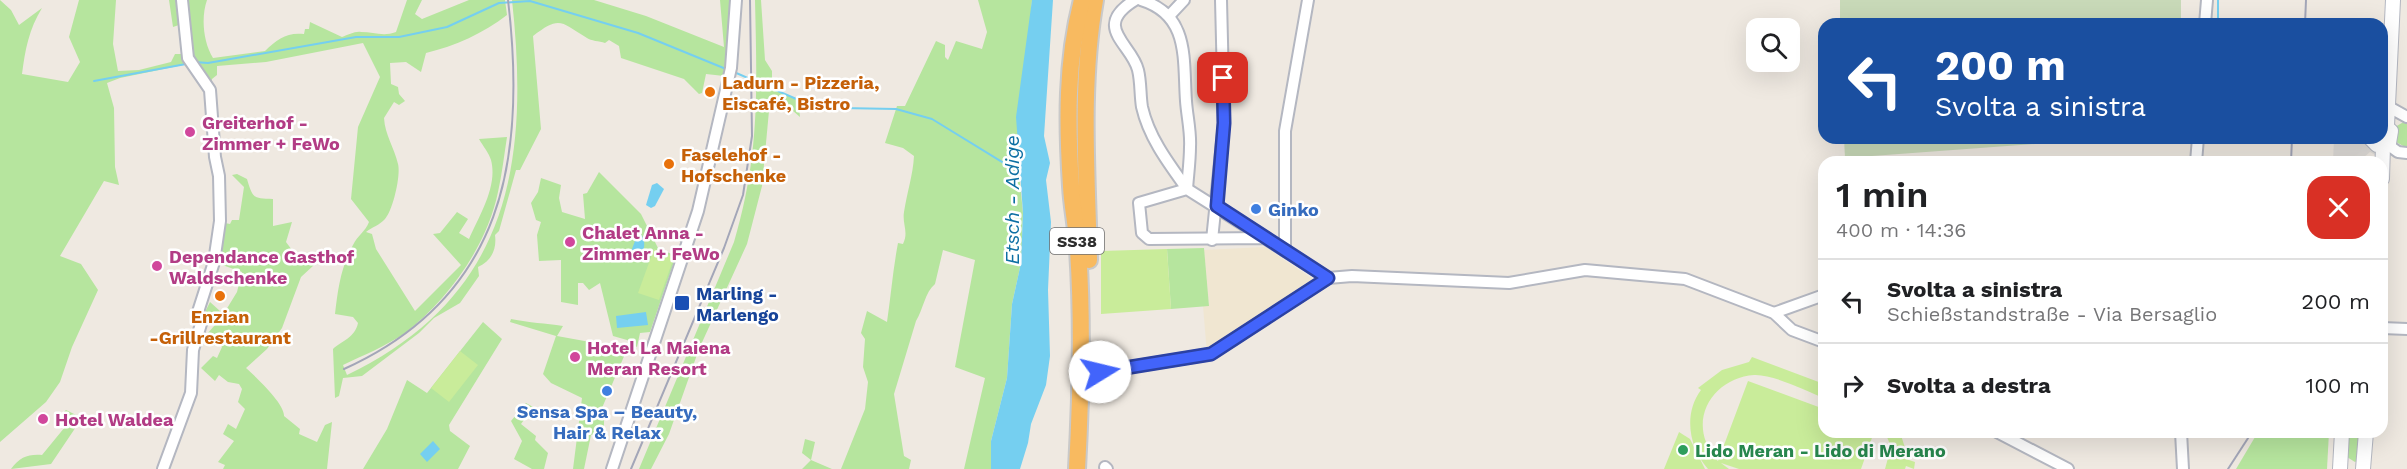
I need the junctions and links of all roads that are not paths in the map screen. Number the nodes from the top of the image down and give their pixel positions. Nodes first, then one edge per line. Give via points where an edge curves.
1 (182, 0) edge
2 (736, 0) edge
3 (1135, 0) edge
4 (1141, 0) edge
5 (1184, 0) edge
6 (1221, 0) edge
7 (1308, 0) edge
8 (2207, 0) edge
9 (2394, 0) edge
10 (1087, 3) edge
11 (1169, 16) junction
12 (2206, 18) edge
13 (2388, 88) edge
14 (2406, 117) edge
15 (2388, 118) edge
16 (2388, 118) edge
17 (2388, 123) edge
18 (2374, 144) edge
19 (2392, 151) edge
20 (1187, 189) junction
21 (1217, 206) junction
22 (1267, 238) junction
23 (1212, 240) junction
24 (1285, 251) junction
25 (1328, 278) junction
26 (1818, 297) edge
27 (1774, 313) junction
28 (2388, 328) edge
29 (2407, 329) edge
30 (1818, 340) edge
31 (1100, 372) dead end
32 (2008, 438) edge
33 (2181, 438) edge
34 (2342, 438) edge
35 (2366, 438) edge
36 (2340, 467) edge
37 (2363, 468) edge
38 (163, 469) edge
39 (612, 469) edge
40 (1077, 469) edge
41 (1086, 469) edge
42 (2067, 469) edge
43 (2183, 469) edge

1 - 38 street via 188,58 210,90 220,221 214,262 197,315 201,324 192,352 191,393
2 - 39 street via 730,72 698,211
3 - 20 street via 1124,7 1116,21 1117,38 1138,68 1143,108 1158,147
4 - 11 street via 1157,5
5 - 11 street
6 - 21 street via 1224,123
7 - 24 street via 1285,131
8 - 12 street
9 - 13 street
10 - 40 highway, SS38 via 1071,55 1068,107 1081,334
10 - 41 highway, SS38 via 1091,335
11 - 20 street via 1185,53 1190,146
14 - 15 street
14 - 16 street
17 - 19 street
18 - 19 street
20 - 21 street
20 - 23 street via 1139,203 1142,233 1149,239
21 - 22 street
21 - 23 street
22 - 23 street
22 - 24 street
24 - 25 street
25 - 27 street via 1509,283 1585,270 1644,274 1685,279
25 - 31 street via 1211,354
26 - 27 street
27 - 30 street via 1792,330
28 - 29 street
32 - 42 street
33 - 43 street
34 - 36 street
35 - 37 street
36 - 37 street

